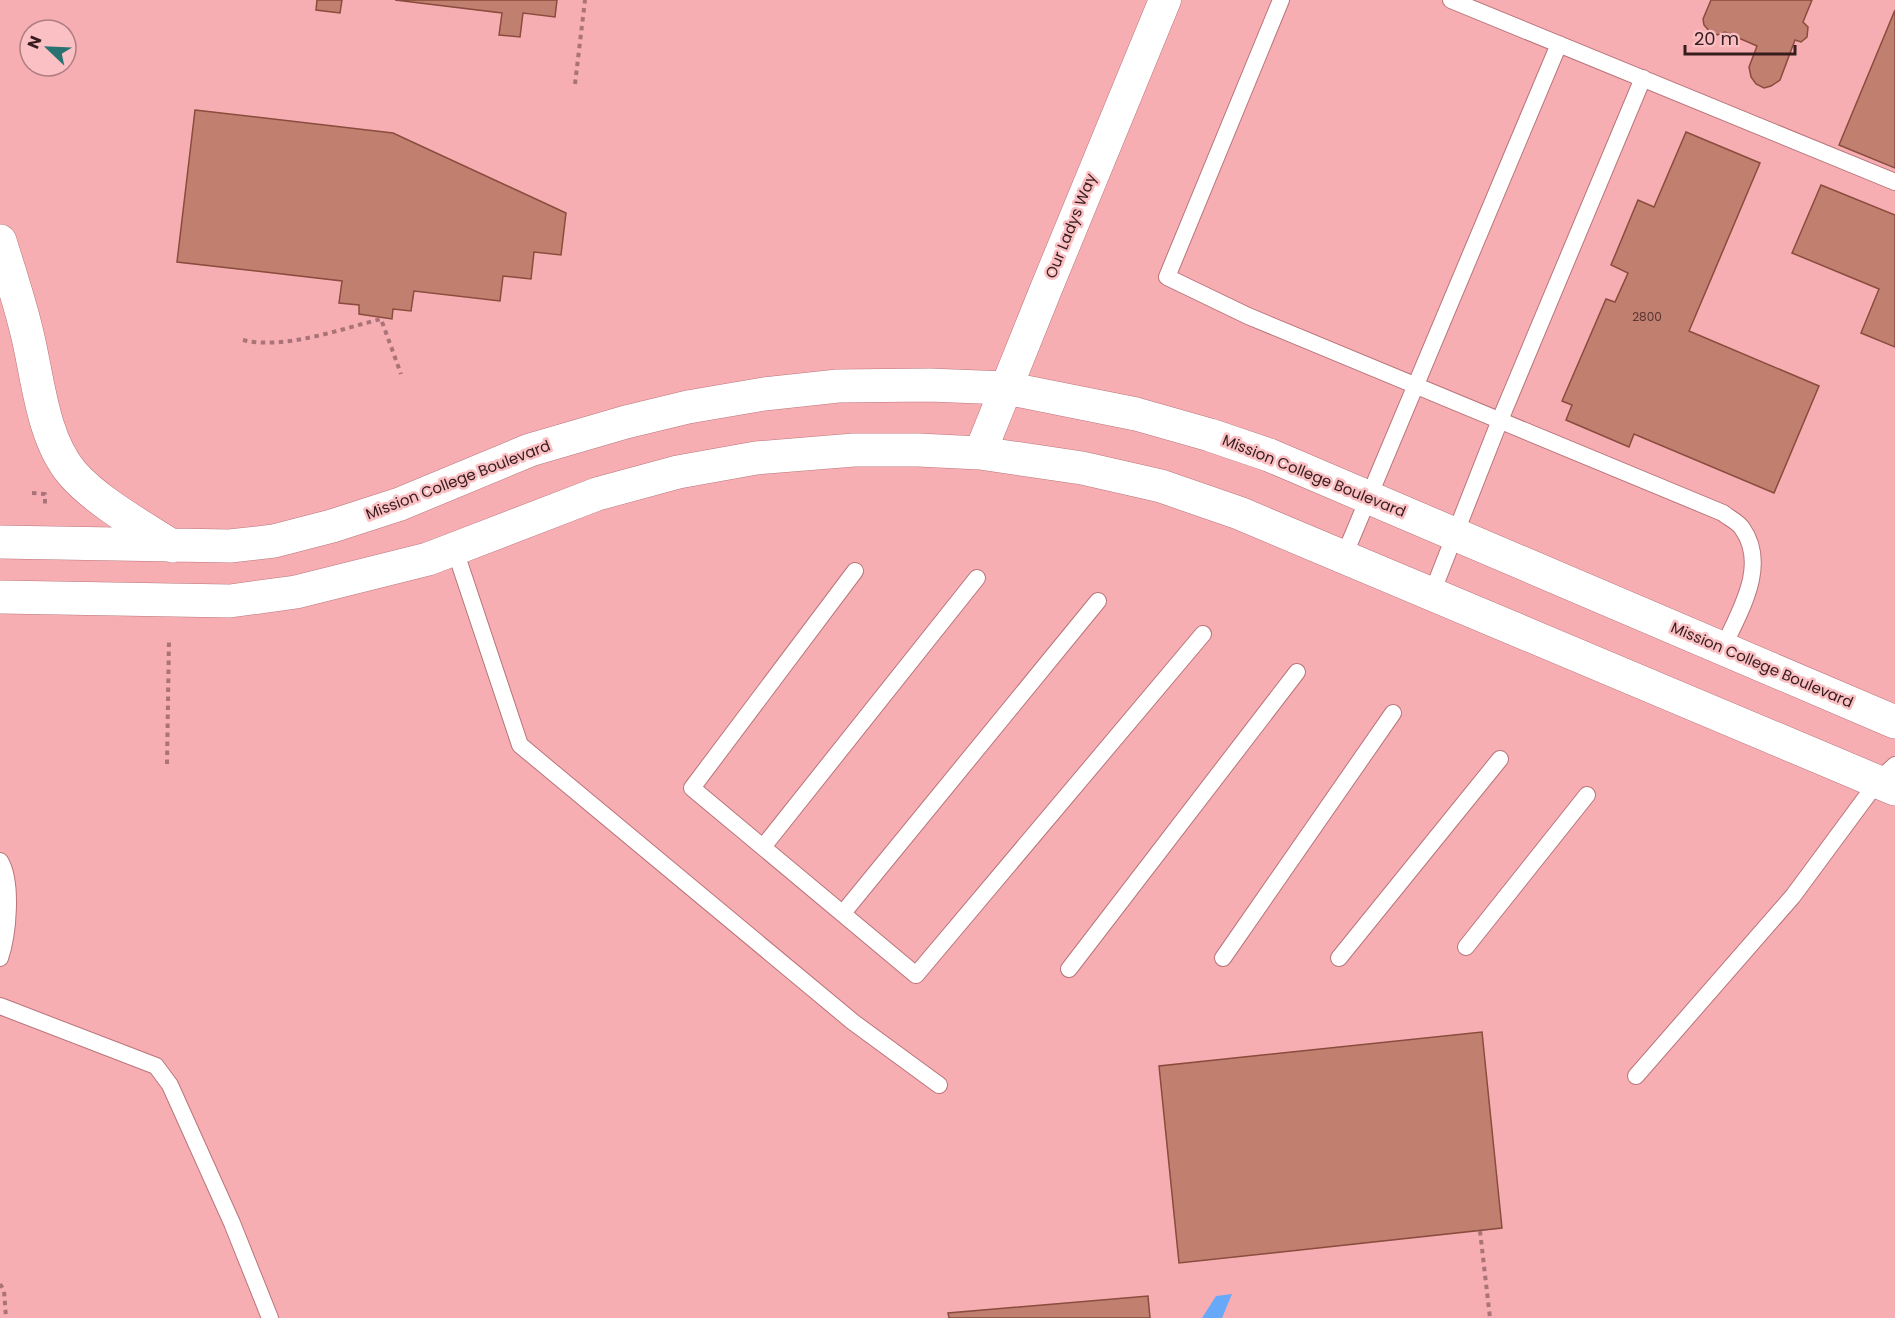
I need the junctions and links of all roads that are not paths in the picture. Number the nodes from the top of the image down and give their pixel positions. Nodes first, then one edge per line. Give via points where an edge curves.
1 (1165, 0) edge
2 (1281, 0) edge
3 (1451, 0) edge
4 (1559, 44) junction
5 (1643, 78) junction
6 (1895, 182) edge
7 (0, 241) edge
8 (1415, 385) junction
9 (1006, 388) junction
10 (1500, 420) junction
11 (981, 453) junction
12 (1369, 497) junction
13 (1456, 534) junction
14 (0, 542) edge
15 (172, 546) junction
16 (455, 550) junction
17 (1344, 556) junction
18 (855, 571) dead end
19 (977, 578) dead end
20 (1432, 593) junction
21 (0, 597) edge
22 (1098, 601) dead end
23 (1203, 634) dead end
24 (1723, 648) junction
25 (1297, 672) dead end
26 (1393, 712) dead end
27 (1895, 722) edge
28 (1500, 759) dead end
29 (1889, 778) edge
30 (1587, 795) dead end
31 (763, 847) junction
32 (0, 861) edge
33 (843, 913) junction
34 (1466, 947) dead end
35 (0, 958) edge
36 (1222, 958) dead end
37 (1339, 958) dead end
38 (1069, 969) dead end
39 (0, 1006) edge
40 (1636, 1076) dead end
41 (939, 1085) dead end
42 (270, 1318) edge

1 - 9 street, Our Ladys Way
2 - 8 lane via 1167,277 1248,316
3 - 4 lane
4 - 5 lane
4 - 8 lane
5 - 6 lane
5 - 10 lane
7 - 15 street via 27,330 53,442 72,472 92,490
8 - 10 lane
8 - 12 lane
9 - 11 street, Our Ladys Way
9 - 12 street, Mission College Boulevard via 1136,414 1210,435
9 - 15 street, Mission College Boulevard via 838,386 688,407 530,450 400,504 332,526 263,542
10 - 13 lane
10 - 24 lane via 1723,513 1742,527 1754,565 1752,580
11 - 16 street via 854,450 716,464 597,494
11 - 17 street via 1082,468 1161,486
12 - 13 street, Mission College Boulevard
12 - 17 lane
13 - 20 lane
13 - 24 street, Mission College Boulevard
14 - 15 street, Mission College Boulevard
16 - 21 street via 296,592 230,601
16 - 41 lane via 520,745 853,1022
17 - 20 street
18 - 31 lane via 692,788
19 - 31 lane
20 - 29 street
22 - 33 lane
23 - 33 lane via 916,975
24 - 27 street, Mission College Boulevard
25 - 38 lane
26 - 36 lane
28 - 37 lane
29 - 40 lane via 1793,896
30 - 34 lane
31 - 33 lane
32 - 35 lane via 9,907
39 - 42 lane via 156,1066 175,1095

